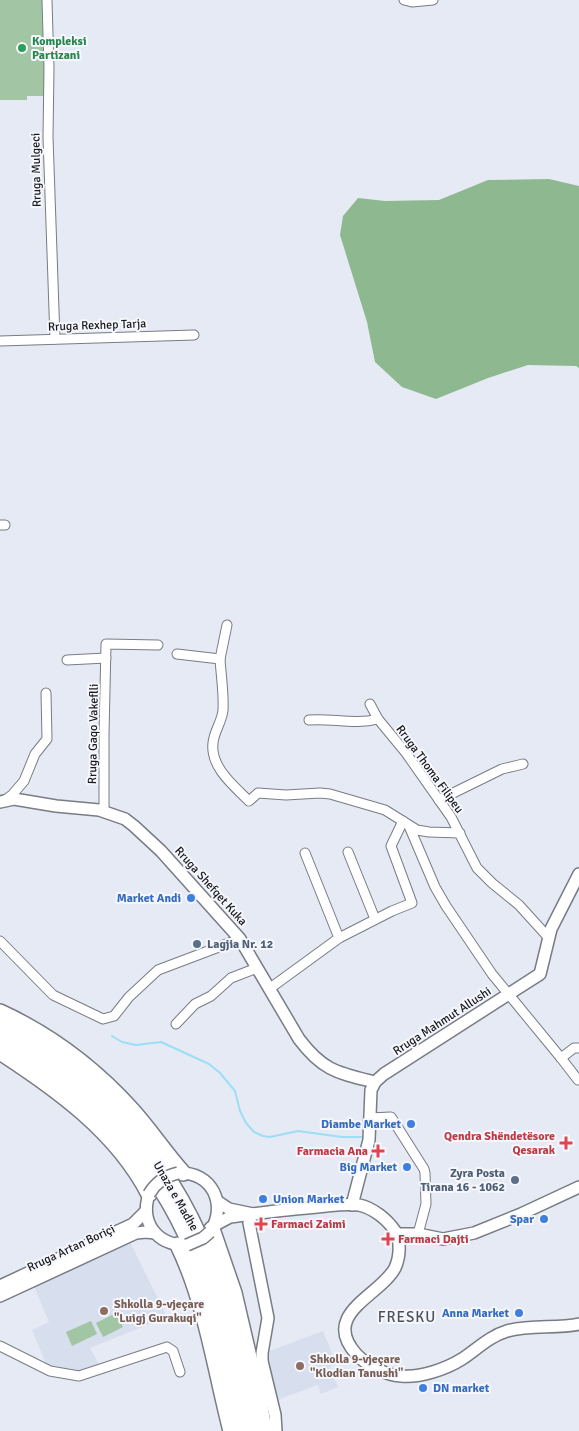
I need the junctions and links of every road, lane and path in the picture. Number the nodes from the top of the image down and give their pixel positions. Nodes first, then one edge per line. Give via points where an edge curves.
1 (47, 0) edge
2 (404, 0) edge
3 (434, 0) edge
4 (194, 335) dead end
5 (55, 339) junction
6 (0, 341) edge
7 (227, 625) dead end
8 (158, 645) dead end
9 (177, 654) dead end
10 (106, 658) junction
11 (220, 659) junction
12 (68, 660) dead end
13 (46, 693) dead end
14 (370, 704) dead end
15 (378, 719) junction
16 (309, 720) dead end
17 (523, 764) dead end
18 (440, 800) junction
19 (2, 801) edge
20 (104, 811) junction
21 (406, 823) junction
22 (460, 833) junction
23 (348, 852) dead end
24 (305, 854) dead end
25 (579, 874) edge
26 (375, 919) junction
27 (339, 938) junction
28 (548, 938) junction
29 (240, 939) junction
30 (0, 941) edge
31 (257, 968) junction
32 (269, 989) junction
33 (508, 994) junction
34 (0, 1012) edge
35 (176, 1024) dead end
36 (0, 1025) edge
37 (0, 1038) edge
38 (579, 1048) edge
39 (0, 1052) edge
40 (561, 1058) junction
41 (578, 1080) edge
42 (374, 1082) junction
43 (370, 1118) junction
44 (181, 1173) junction
45 (579, 1187) edge
46 (149, 1194) junction
47 (217, 1201) junction
48 (352, 1205) junction
49 (146, 1211) junction
50 (256, 1213) junction
51 (212, 1229) junction
52 (155, 1233) junction
53 (397, 1234) junction
54 (418, 1234) junction
55 (178, 1245) junction
56 (0, 1286) edge
57 (0, 1296) edge
58 (579, 1324) edge
59 (0, 1346) edge
60 (180, 1372) dead end
61 (231, 1431) edge
62 (242, 1431) edge
63 (253, 1431) edge
64 (264, 1431) edge
65 (276, 1431) edge

1 - 5 street, Rruga Mulgeci
2 - 3 street
4 - 5 street, Rruga Rexhep Tarja
5 - 6 street, Rruga Rexhep Tarja
7 - 11 street
8 - 10 street, Rruga Gaqo Vakeflli via 106,644
9 - 11 street
10 - 12 street
10 - 20 street, Rruga Gaqo Vakeflli
11 - 21 street via 223,708 213,753 221,771 249,801 258,794 330,794 385,810
13 - 19 street via 47,739 35,754 24,781
14 - 15 street, Rruga Thoma Filipeu
15 - 16 street via 361,722
15 - 18 street, Rruga Thoma Filipeu
17 - 18 street via 502,769
18 - 22 street, Rruga Thoma Filipeu
19 - 20 street, Rruga Shefqet Kuka via 25,800
20 - 29 street, Rruga Shefqet Kuka via 125,819 147,837
21 - 22 street via 429,832
21 - 26 street via 392,846 412,903
21 - 33 street via 435,887
22 - 28 street, Rruga Thoma Filipeu via 477,868 519,905
23 - 26 street
24 - 27 street
25 - 28 street, Rruga Mahmut Allushi
26 - 27 street
27 - 32 street
28 - 33 street, Rruga Mahmut Allushi via 540,974
29 - 30 street via 151,974 114,1016 103,1019 53,995
29 - 31 street, Rruga Shefqet Kuka
31 - 32 street, Rruga Shefqet Kuka
31 - 35 street via 231,978 211,996 196,1004
32 - 42 street, Rruga Shefqet Kuka via 299,1039 317,1061 335,1071
33 - 40 street
33 - 42 street, Rruga Mahmut Allushi
34 - 44 highway via 56,1044 96,1074 131,1109
36 - 63 highway, Unaza e Madhe via 70,1070 104,1099 144,1145 175,1190 217,1282
37 - 62 highway via 64,1080 109,1121 134,1150 166,1197 205,1282
38 - 40 street
39 - 46 highway via 80,1110 132,1166
40 - 41 street
42 - 43 street
43 - 48 street
43 - 54 street via 391,1117 424,1169 426,1204
44 - 46 street, bridge via 163,1178
44 - 47 street via 203,1180 213,1190
45 - 54 street via 474,1233 443,1239
46 - 49 street
47 - 50 street via 229,1208
47 - 51 street via 218,1215
48 - 50 street
48 - 53 street via 377,1213
49 - 52 street
49 - 56 street, Rruga Artan Boriçi via 133,1224
50 - 51 street via 230,1217
50 - 65 street via 249,1223 268,1318 262,1361
51 - 55 street, bridge via 196,1243
51 - 64 highway via 234,1292
52 - 55 street
52 - 57 street, Rruga Artan Boriçi via 136,1233
53 - 54 street
53 - 58 street via 399,1253 395,1268 355,1308 345,1330 349,1345 371,1366 401,1376 421,1374 454,1364 509,1330
55 - 61 highway via 201,1305
59 - 60 street via 50,1371 79,1376 167,1347 173,1351

